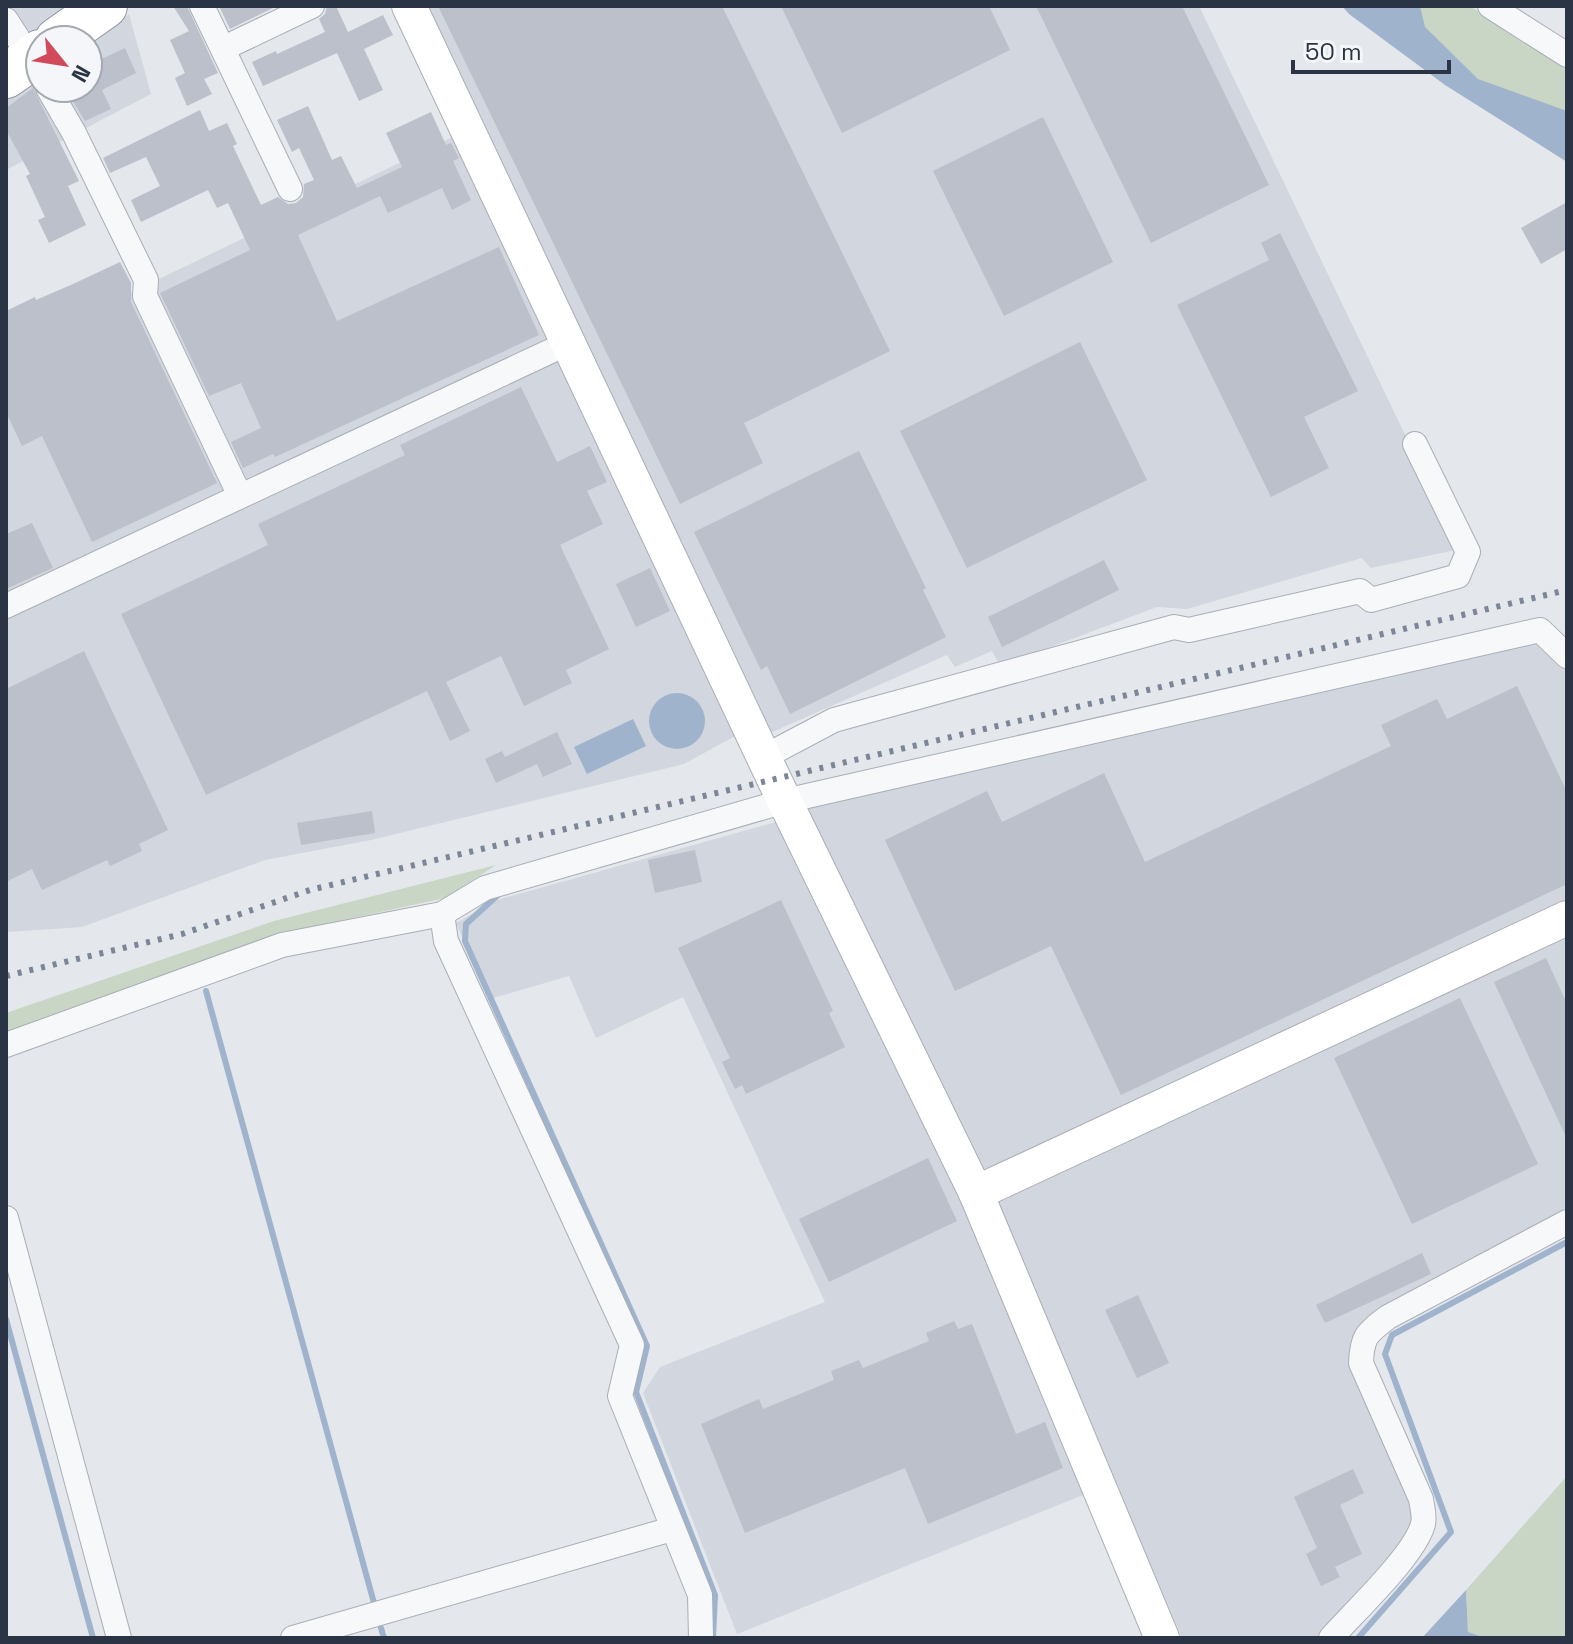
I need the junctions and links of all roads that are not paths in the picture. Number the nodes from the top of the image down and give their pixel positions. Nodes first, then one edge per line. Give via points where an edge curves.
1 (105, 6) edge
2 (202, 6) edge
3 (312, 6) edge
4 (409, 6) edge
5 (1490, 6) edge
6 (6, 20) edge
7 (84, 24) edge
8 (24, 46) edge
9 (224, 48) junction
10 (1567, 55) edge
11 (58, 104) edge
12 (290, 189) dead end
13 (568, 343) junction
14 (1415, 444) dead end
15 (240, 496) junction
16 (6, 606) edge
17 (1567, 656) edge
18 (764, 757) junction
19 (785, 801) junction
20 (442, 914) junction
21 (1567, 918) edge
22 (6, 1045) edge
23 (976, 1193) junction
24 (6, 1218) edge
25 (1567, 1222) edge
26 (672, 1529) junction
27 (119, 1638) edge
28 (293, 1638) edge
29 (701, 1638) edge
30 (1162, 1638) edge
31 (1331, 1638) edge

1 - 7 highway
2 - 9 street
3 - 9 street
4 - 13 street
5 - 10 street
6 - 8 street
9 - 12 street
11 - 15 street via 146,280 145,296
13 - 15 street
13 - 18 street
14 - 18 street via 1468,552 1458,576 1371,600 1360,591 1189,630 1174,627 834,720
15 - 16 street
17 - 19 street via 1540,630
18 - 19 street
19 - 20 street via 485,888
19 - 23 street
20 - 22 street via 282,945
20 - 26 street via 446,941 632,1345 620,1396
21 - 23 street
23 - 30 street
24 - 27 street
25 - 31 street via 1388,1317 1362,1343 1361,1363 1421,1499 1424,1519 1405,1555
26 - 28 street
26 - 29 street via 700,1595

